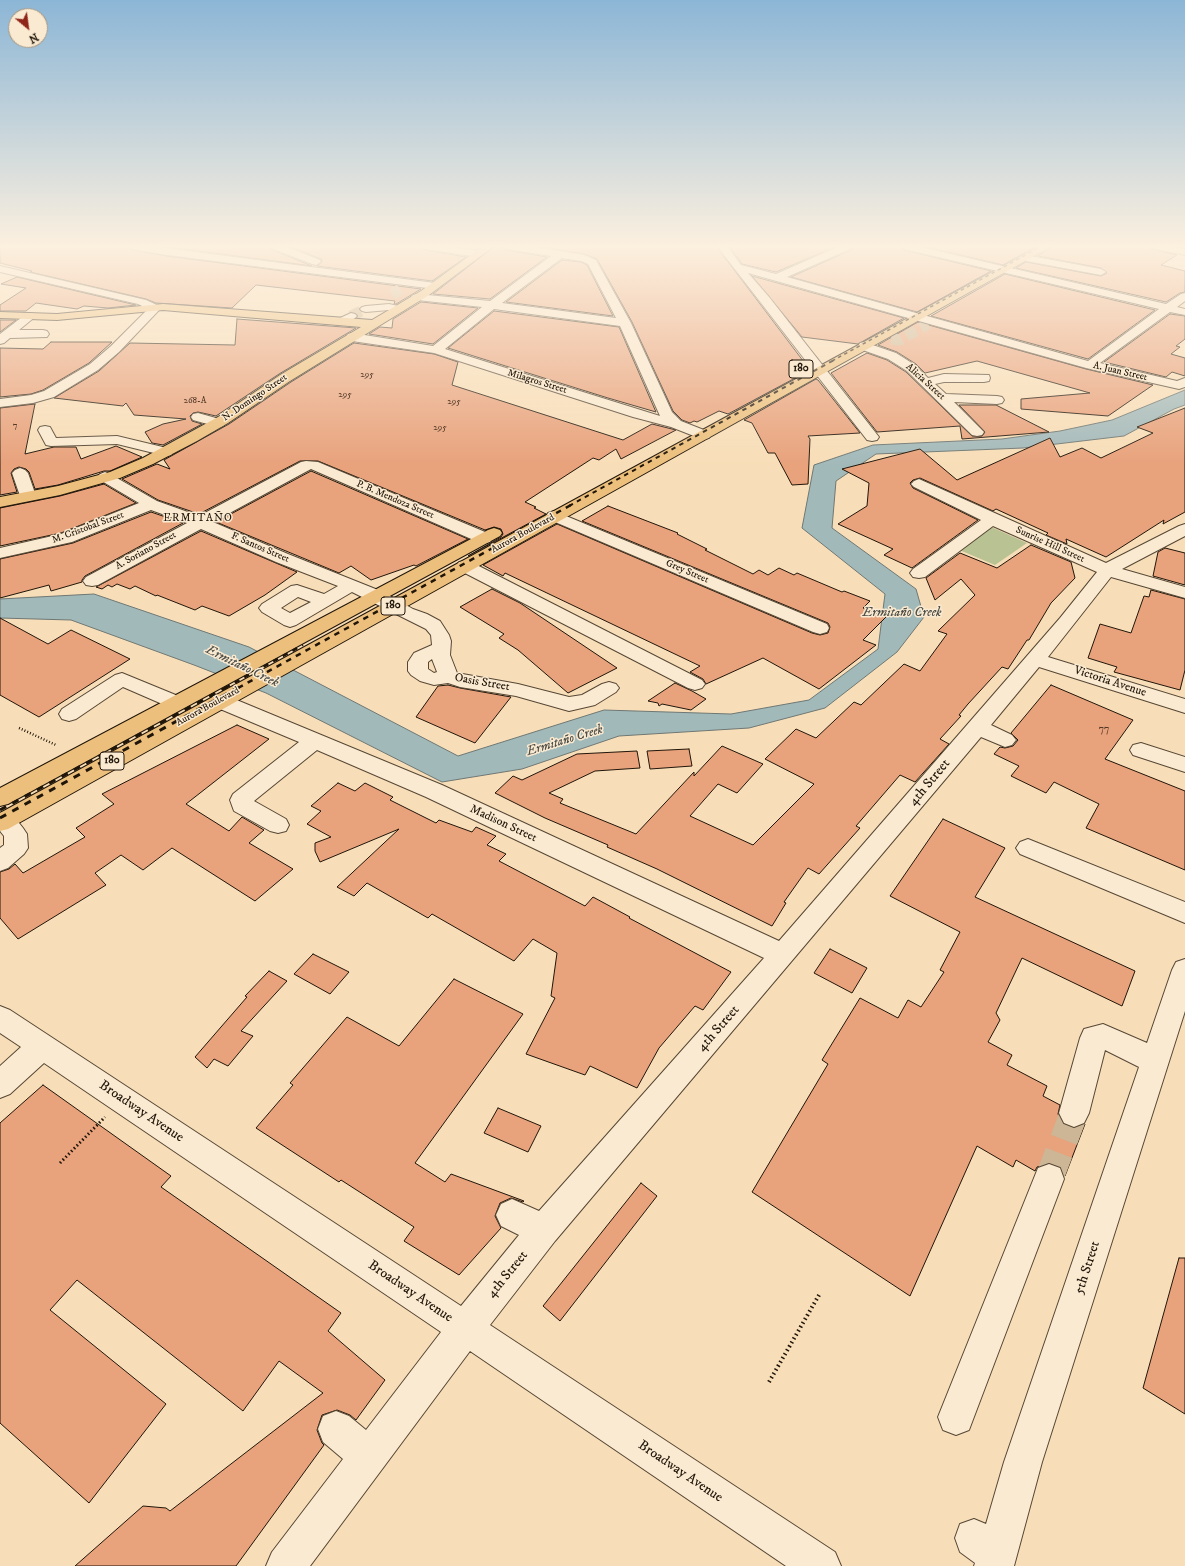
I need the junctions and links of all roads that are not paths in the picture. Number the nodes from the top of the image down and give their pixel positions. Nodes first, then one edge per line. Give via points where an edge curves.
1 (26, 319) edge
2 (144, 319) edge
3 (352, 319) tunnel mouth
4 (381, 319) edge
5 (474, 319) edge
6 (596, 319) edge
7 (623, 319) edge
8 (780, 319) edge
9 (894, 319) tunnel mouth
10 (913, 319) edge
11 (921, 319) edge
12 (1153, 319) edge
13 (625, 323) junction
14 (373, 324) junction
15 (43, 334) dead end
16 (352, 337) junction
17 (3, 338) edge
18 (32, 341) dead end
19 (864, 346) junction
20 (436, 350) junction
21 (1090, 365) junction
22 (816, 367) junction
23 (944, 378) junction
24 (984, 378) dead end
25 (927, 382) junction
26 (1182, 383) edge
27 (949, 398) junction
28 (997, 400) dead end
29 (0, 403) edge
30 (736, 403) dead end
31 (638, 414) junction
32 (666, 414) junction
33 (198, 417) dead end
34 (220, 417) junction
35 (703, 428) junction
36 (45, 430) dead end
37 (679, 430) junction
38 (977, 432) dead end
39 (872, 437) dead end
40 (166, 452) junction
41 (306, 465) joint
42 (20, 473) dead end
43 (609, 475) junction
44 (105, 477) junction
45 (919, 484) dead end
46 (573, 490) dead end
47 (28, 496) junction
48 (0, 502) edge
49 (151, 504) junction
50 (551, 508) junction
51 (992, 519) junction
52 (199, 522) junction
53 (504, 527) dead end
54 (1185, 528) edge
55 (484, 538) junction
56 (0, 553) edge
57 (465, 566) junction
58 (1107, 570) junction
59 (919, 573) dead end
60 (92, 581) dead end
61 (351, 585) junction
62 (1185, 593) edge
63 (377, 596) junction
64 (325, 601) dead end
65 (394, 606) junction
66 (820, 628) dead end
67 (440, 650) junction
68 (1035, 659) junction
69 (449, 677) junction
70 (695, 684) dead end
71 (609, 688) dead end
72 (220, 701) junction
73 (1185, 706) edge
74 (168, 707) junction
75 (69, 714) dead end
76 (978, 727) junction
77 (1006, 740) dead end
78 (314, 741) junction
79 (1140, 750) dead end
80 (1185, 764) edge
81 (1, 814) edge
82 (278, 825) dead end
83 (1028, 848) dead end
84 (0, 862) edge
85 (1185, 913) edge
86 (783, 955) junction
87 (1185, 970) edge
88 (0, 1018) edge
89 (42, 1046) junction
90 (1156, 1061) junction
91 (0, 1085) edge
92 (1074, 1113) tunnel mouth
93 (1049, 1179) tunnel mouth
94 (512, 1215) dead end
95 (544, 1230) junction
96 (465, 1329) junction
97 (956, 1417) dead end
98 (336, 1429) dead end
99 (368, 1456) junction
100 (988, 1553) edge
101 (286, 1566) edge
102 (821, 1566) edge

1 - 17 street
2 - 29 street via 106,358 49,394 33,399
3 - 14 main road
4 - 14 main road, N. Domingo Street
5 - 20 street
6 - 13 street
7 - 13 street
8 - 22 street
9 - 22 main road, Aurora Boulevard / 180
10 - 19 main road, Aurora Boulevard / 180 via 886,338
11 - 21 street, A. Juan Street
12 - 21 street
13 - 32 street
14 - 16 main road, N. Domingo Street
15 - 17 street
16 - 20 street, Milagros Street
16 - 34 main road, N. Domingo Street
17 - 18 street
19 - 22 main road, Aurora Boulevard / 180
19 - 25 street, Alicia Street via 892,356
20 - 31 street, Milagros Street
21 - 26 street, A. Juan Street
22 - 30 main road, Aurora Boulevard / 180
22 - 35 main road, Aurora Boulevard / 180
22 - 39 street
23 - 24 street
23 - 25 street
23 - 27 street
25 - 27 street, Alicia Street
27 - 28 street
27 - 38 street, Alicia Street
31 - 32 street, Milagros Street
31 - 37 street, Milagros Street
32 - 37 street
33 - 34 street
34 - 40 main road, N. Domingo Street
35 - 37 street, Milagros Street
35 - 43 main road, Aurora Boulevard / 180
36 - 40 street via 51,442 117,440
40 - 44 main road, N. Domingo Street via 133,468
41 - 52 street, A. Soriano Street
41 - 55 street, P. B. Mendoza Street via 313,465
42 - 47 street
43 - 46 main road, Aurora Boulevard / 180
43 - 50 main road, Aurora Boulevard / 180
44 - 47 main road, N. Domingo Street
44 - 49 street, F. Santos Street
45 - 51 street, Sunrise Hill Street
47 - 48 main road, N. Domingo Street
49 - 52 street, F. Santos Street
49 - 56 street, M. Cristobal Street via 66,538
50 - 57 main road, Aurora Boulevard / 180
50 - 66 street, Grey Street
51 - 58 street, Sunrise Hill Street
51 - 59 street
52 - 60 street, A. Soriano Street
52 - 61 street, F. Santos Street
53 - 55 main road, Aurora Boulevard / 180
54 - 58 street, 4th Street
55 - 63 main road, Aurora Boulevard / 180
57 - 65 main road, Aurora Boulevard / 180
57 - 70 street
58 - 62 street, Sunrise Hill Street
58 - 68 street, 4th Street
61 - 63 street, F. Santos Street
61 - 64 street
63 - 65 street, F. Santos Street
63 - 74 main road, Aurora Boulevard / 180
65 - 67 street, Oasis Street via 433,625 442,640
65 - 72 main road, Aurora Boulevard / 180
67 - 69 street, Oasis Street
67 - 69 street via 432,651 421,658 418,662 418,671 434,679
68 - 73 street, Victoria Avenue
68 - 76 street, 4th Street
69 - 71 street, Oasis Street via 518,690 569,704 588,700
72 - 78 street, Madison Street
72 - 81 main road, Aurora Boulevard / 180
74 - 75 street via 150,705 112,687
74 - 81 main road, Aurora Boulevard / 180 via 78,756
76 - 77 street
76 - 86 street, 4th Street
78 - 82 street via 241,800 242,805
78 - 86 street, Madison Street via 434,791
79 - 80 street
81 - 84 street via 15,834 16,848
83 - 85 street
86 - 95 street, 4th Street
87 - 90 street, 5th Street
88 - 89 street, Broadway Avenue
89 - 91 street
89 - 96 street, Broadway Avenue
90 - 92 street via 1103,1036 1094,1038
90 - 100 street, 5th Street via 1023,1462
93 - 97 street
94 - 95 street
95 - 96 street, 4th Street
96 - 99 street, 4th Street
96 - 102 street, Broadway Avenue
98 - 99 street
99 - 101 street, 4th Street

